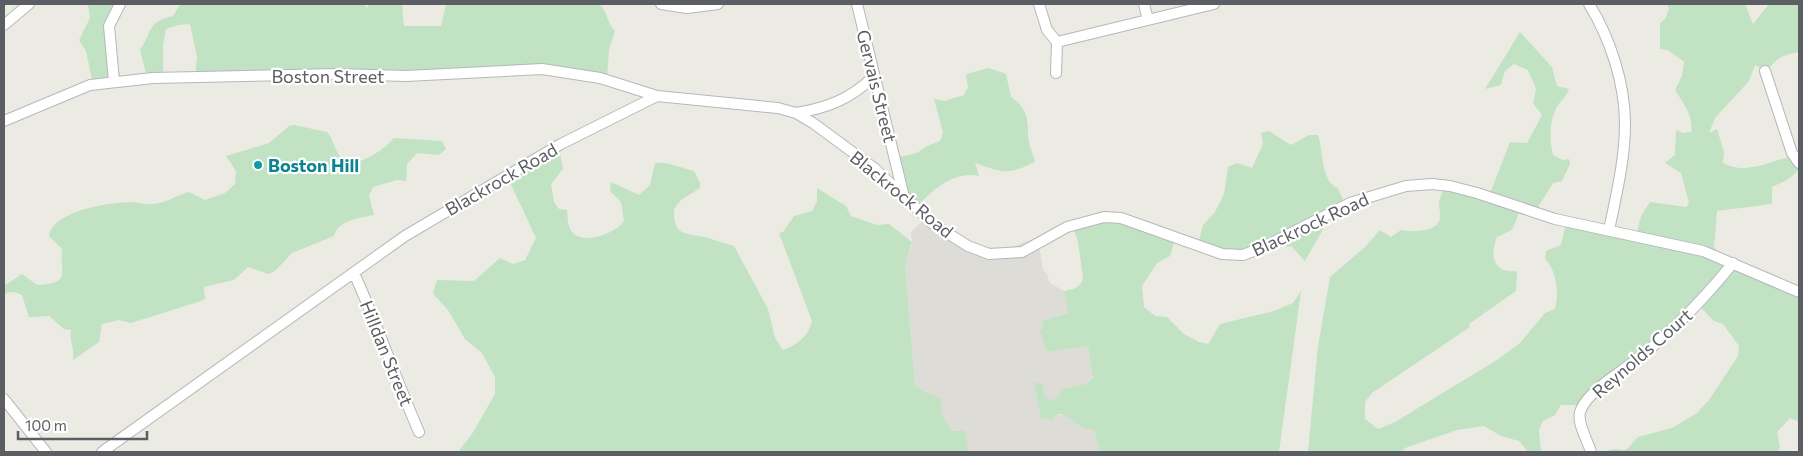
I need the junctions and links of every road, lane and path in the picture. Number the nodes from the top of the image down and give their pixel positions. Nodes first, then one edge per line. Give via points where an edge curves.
1 (29, 4) edge
2 (120, 4) edge
3 (661, 4) edge
4 (718, 4) edge
5 (857, 4) edge
6 (1039, 4) edge
7 (1144, 4) edge
8 (1214, 4) edge
9 (1589, 4) edge
10 (1148, 20) junction
11 (4, 25) edge
12 (1057, 42) junction
13 (1765, 71) dead end
14 (1056, 73) dead end
15 (874, 76) junction
16 (114, 81) junction
17 (657, 96) junction
18 (796, 113) junction
19 (4, 121) edge
20 (1799, 163) edge
21 (904, 197) junction
22 (1608, 230) junction
23 (1733, 263) junction
24 (354, 273) junction
25 (1799, 292) edge
26 (4, 399) edge
27 (419, 432) dead end
28 (46, 452) edge
29 (102, 452) edge
30 (1591, 452) edge

1 - 11 street
2 - 16 street via 109,26
3 - 4 street via 687,8
5 - 15 street, Gervais Street
6 - 12 street via 1047,30
7 - 10 street
8 - 10 street
9 - 22 street via 1609,43 1620,85 1625,124 1622,164
10 - 12 street
12 - 14 street
13 - 20 street via 1792,153
15 - 18 street via 847,98 816,110
15 - 21 street, Gervais Street
16 - 17 street, Boston Street via 286,75 406,76 542,69 600,78
16 - 19 street, Boston Street via 90,84
17 - 18 street, Blackrock Road via 778,108
17 - 24 street, Blackrock Road via 523,165 404,236
18 - 21 street, Blackrock Road via 874,168
21 - 22 street, Blackrock Road via 934,224 968,246 989,254 1022,252 1068,227 1104,217 1121,218 1222,254 1243,255 1350,203 1406,186 1432,184 1450,186 1555,219
22 - 23 street, Blackrock Road via 1692,248
23 - 25 street, Blackrock Road
23 - 30 street, Reynolds Court via 1703,300 1646,355 1607,380 1583,404 1579,415
24 - 27 street, Hilldan Street
24 - 29 street, Blackrock Road
26 - 28 street

